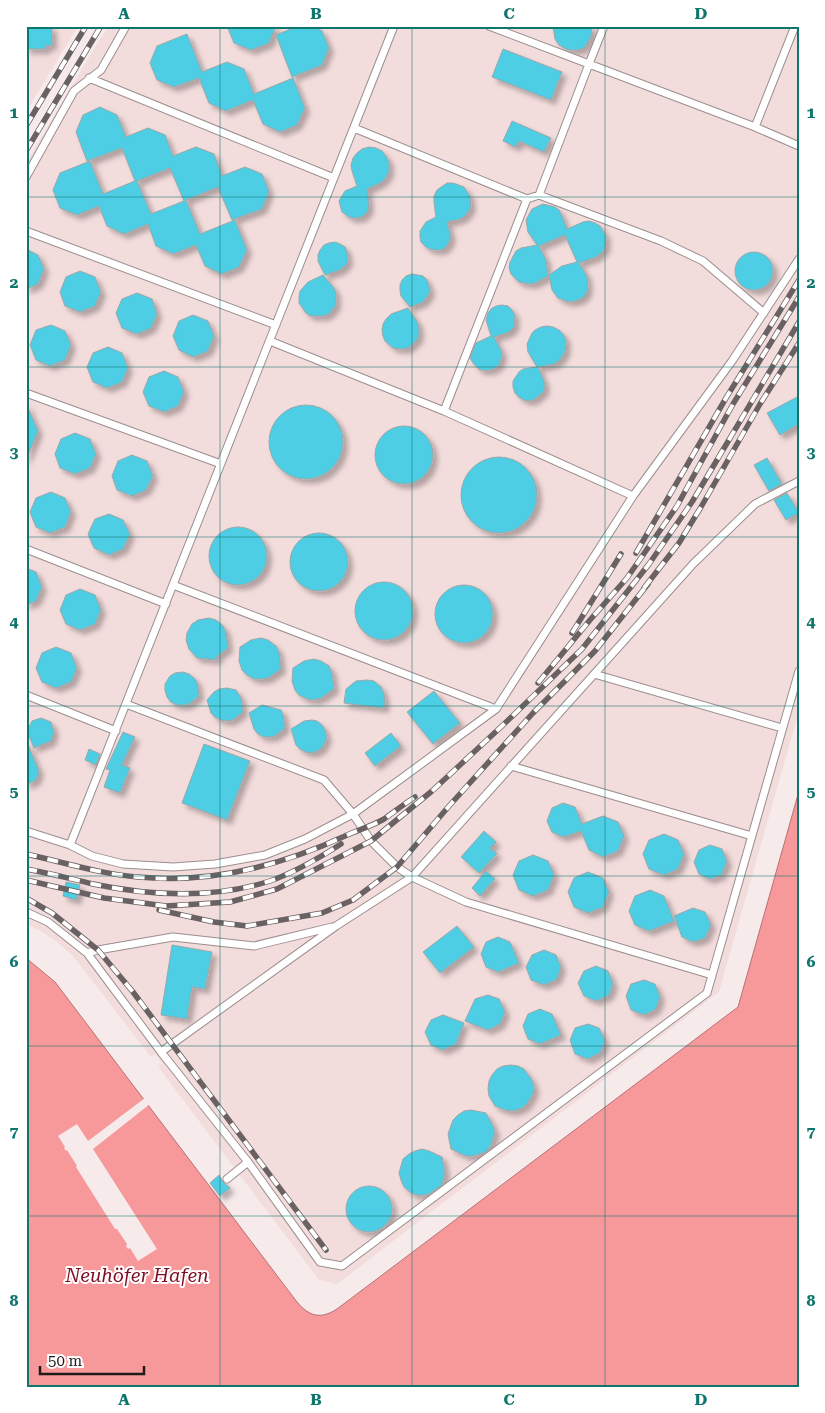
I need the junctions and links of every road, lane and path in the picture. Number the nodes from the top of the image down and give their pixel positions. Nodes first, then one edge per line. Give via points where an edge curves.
1 (126, 26) edge
2 (394, 26) edge
3 (489, 26) edge
4 (604, 26) edge
5 (795, 26) edge
6 (589, 64) junction
7 (89, 78) junction
8 (755, 127) junction
9 (354, 128) junction
10 (799, 146) edge
11 (26, 177) edge
12 (334, 178) junction
13 (539, 194) junction
14 (527, 199) junction
15 (26, 231) edge
16 (799, 259) edge
17 (764, 313) junction
18 (276, 325) junction
19 (270, 341) junction
20 (26, 393) edge
21 (444, 411) junction
22 (221, 464) junction
23 (799, 481) edge
24 (633, 496) junction
25 (26, 549) edge
26 (173, 586) junction
27 (166, 604) junction
28 (799, 671) edge
29 (594, 674) junction
30 (26, 695) edge
31 (126, 704) junction
32 (496, 709) junction
33 (782, 728) junction
34 (116, 730) junction
35 (512, 766) junction
36 (353, 814) junction
37 (26, 831) edge
38 (752, 836) junction
39 (70, 845) junction
40 (412, 877) junction
41 (26, 912) edge
42 (336, 926) junction
43 (87, 953) junction
44 (712, 975) junction
45 (161, 1052) junction
46 (248, 1162) junction
47 (227, 1179) dead end

1 - 7 lane via 100,70
2 - 9 lane
3 - 6 lane
4 - 6 lane
5 - 8 lane
6 - 8 lane
6 - 13 lane
7 - 11 lane via 74,92
7 - 12 lane
8 - 10 lane
9 - 12 lane
9 - 14 lane
12 - 18 lane
13 - 14 lane
13 - 17 lane via 661,240 703,261
14 - 21 lane
15 - 18 lane
16 - 17 lane
17 - 24 lane
18 - 19 lane
19 - 21 lane
19 - 22 lane
20 - 22 lane
21 - 24 lane
22 - 26 lane
23 - 29 lane via 755,504 693,564
24 - 32 lane
25 - 27 lane
26 - 27 lane
26 - 32 lane
27 - 31 lane
28 - 33 lane
29 - 33 lane
29 - 35 lane
30 - 34 lane
31 - 34 lane
31 - 36 lane via 324,780
32 - 36 lane
33 - 38 lane
34 - 39 lane
35 - 38 lane
35 - 40 lane
36 - 39 lane via 265,856 215,864 173,867 124,864 92,856
36 - 40 lane via 371,840 397,867
37 - 39 lane
38 - 44 lane
40 - 42 lane
40 - 44 lane via 466,902
41 - 43 lane via 48,922
42 - 43 lane via 254,946 173,937
42 - 45 lane
43 - 45 lane
44 - 46 lane via 707,993 342,1266 320,1262
45 - 46 lane
46 - 47 lane

